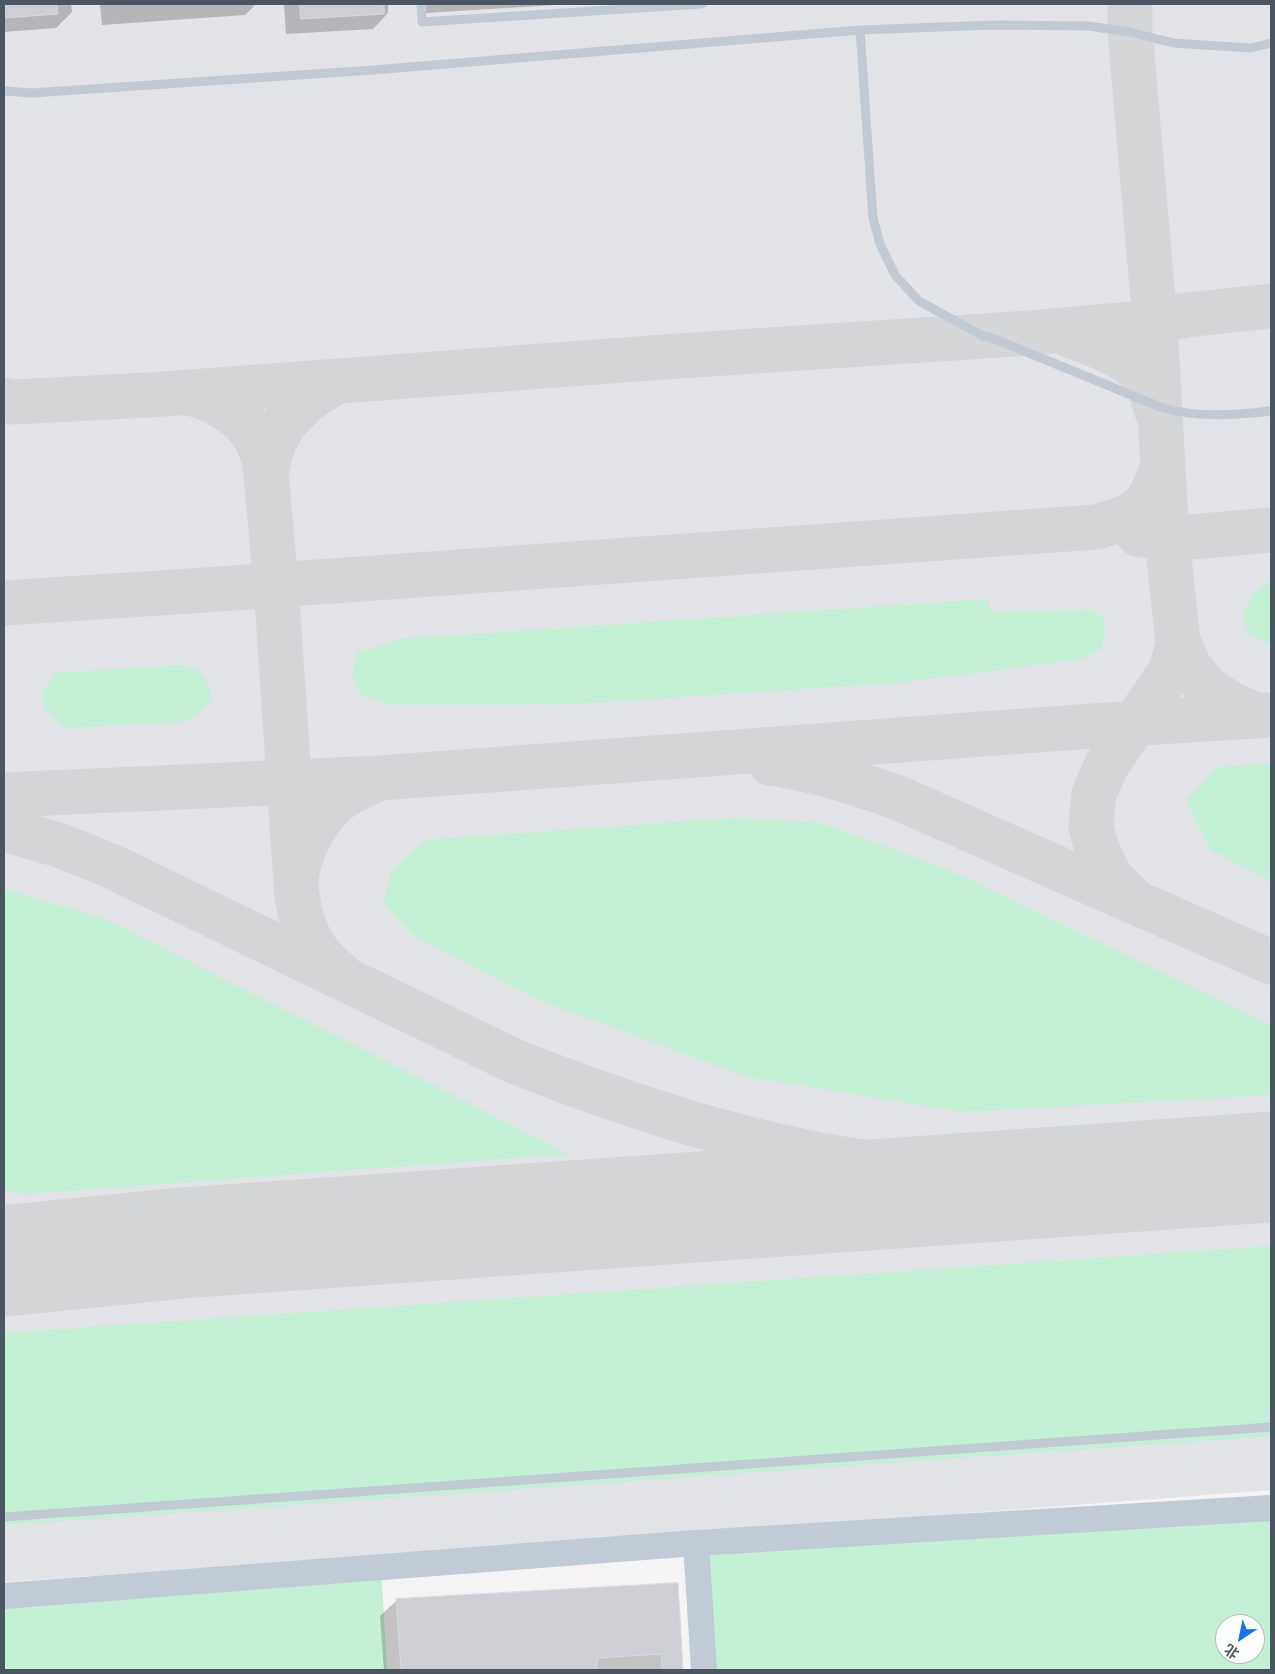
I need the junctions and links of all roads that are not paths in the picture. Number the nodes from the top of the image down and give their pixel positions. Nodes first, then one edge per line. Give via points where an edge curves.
1 (421, 4) edge
2 (702, 4) edge
3 (860, 30) junction
4 (1271, 43) edge
5 (4, 91) edge
6 (1271, 411) edge
7 (1271, 1426) edge
8 (1271, 1508) edge
9 (4, 1517) edge
10 (696, 1543) junction
11 (4, 1596) edge
12 (704, 1670) edge

1 - 2 lane via 422,22
3 - 4 lane via 994,25 1088,26 1173,43 1252,48
3 - 5 lane via 373,70 32,93
3 - 6 lane via 873,218 880,244 895,275 919,301 983,336 1163,408 1208,415
7 - 9 lane
8 - 10 street
10 - 11 street
10 - 12 street

